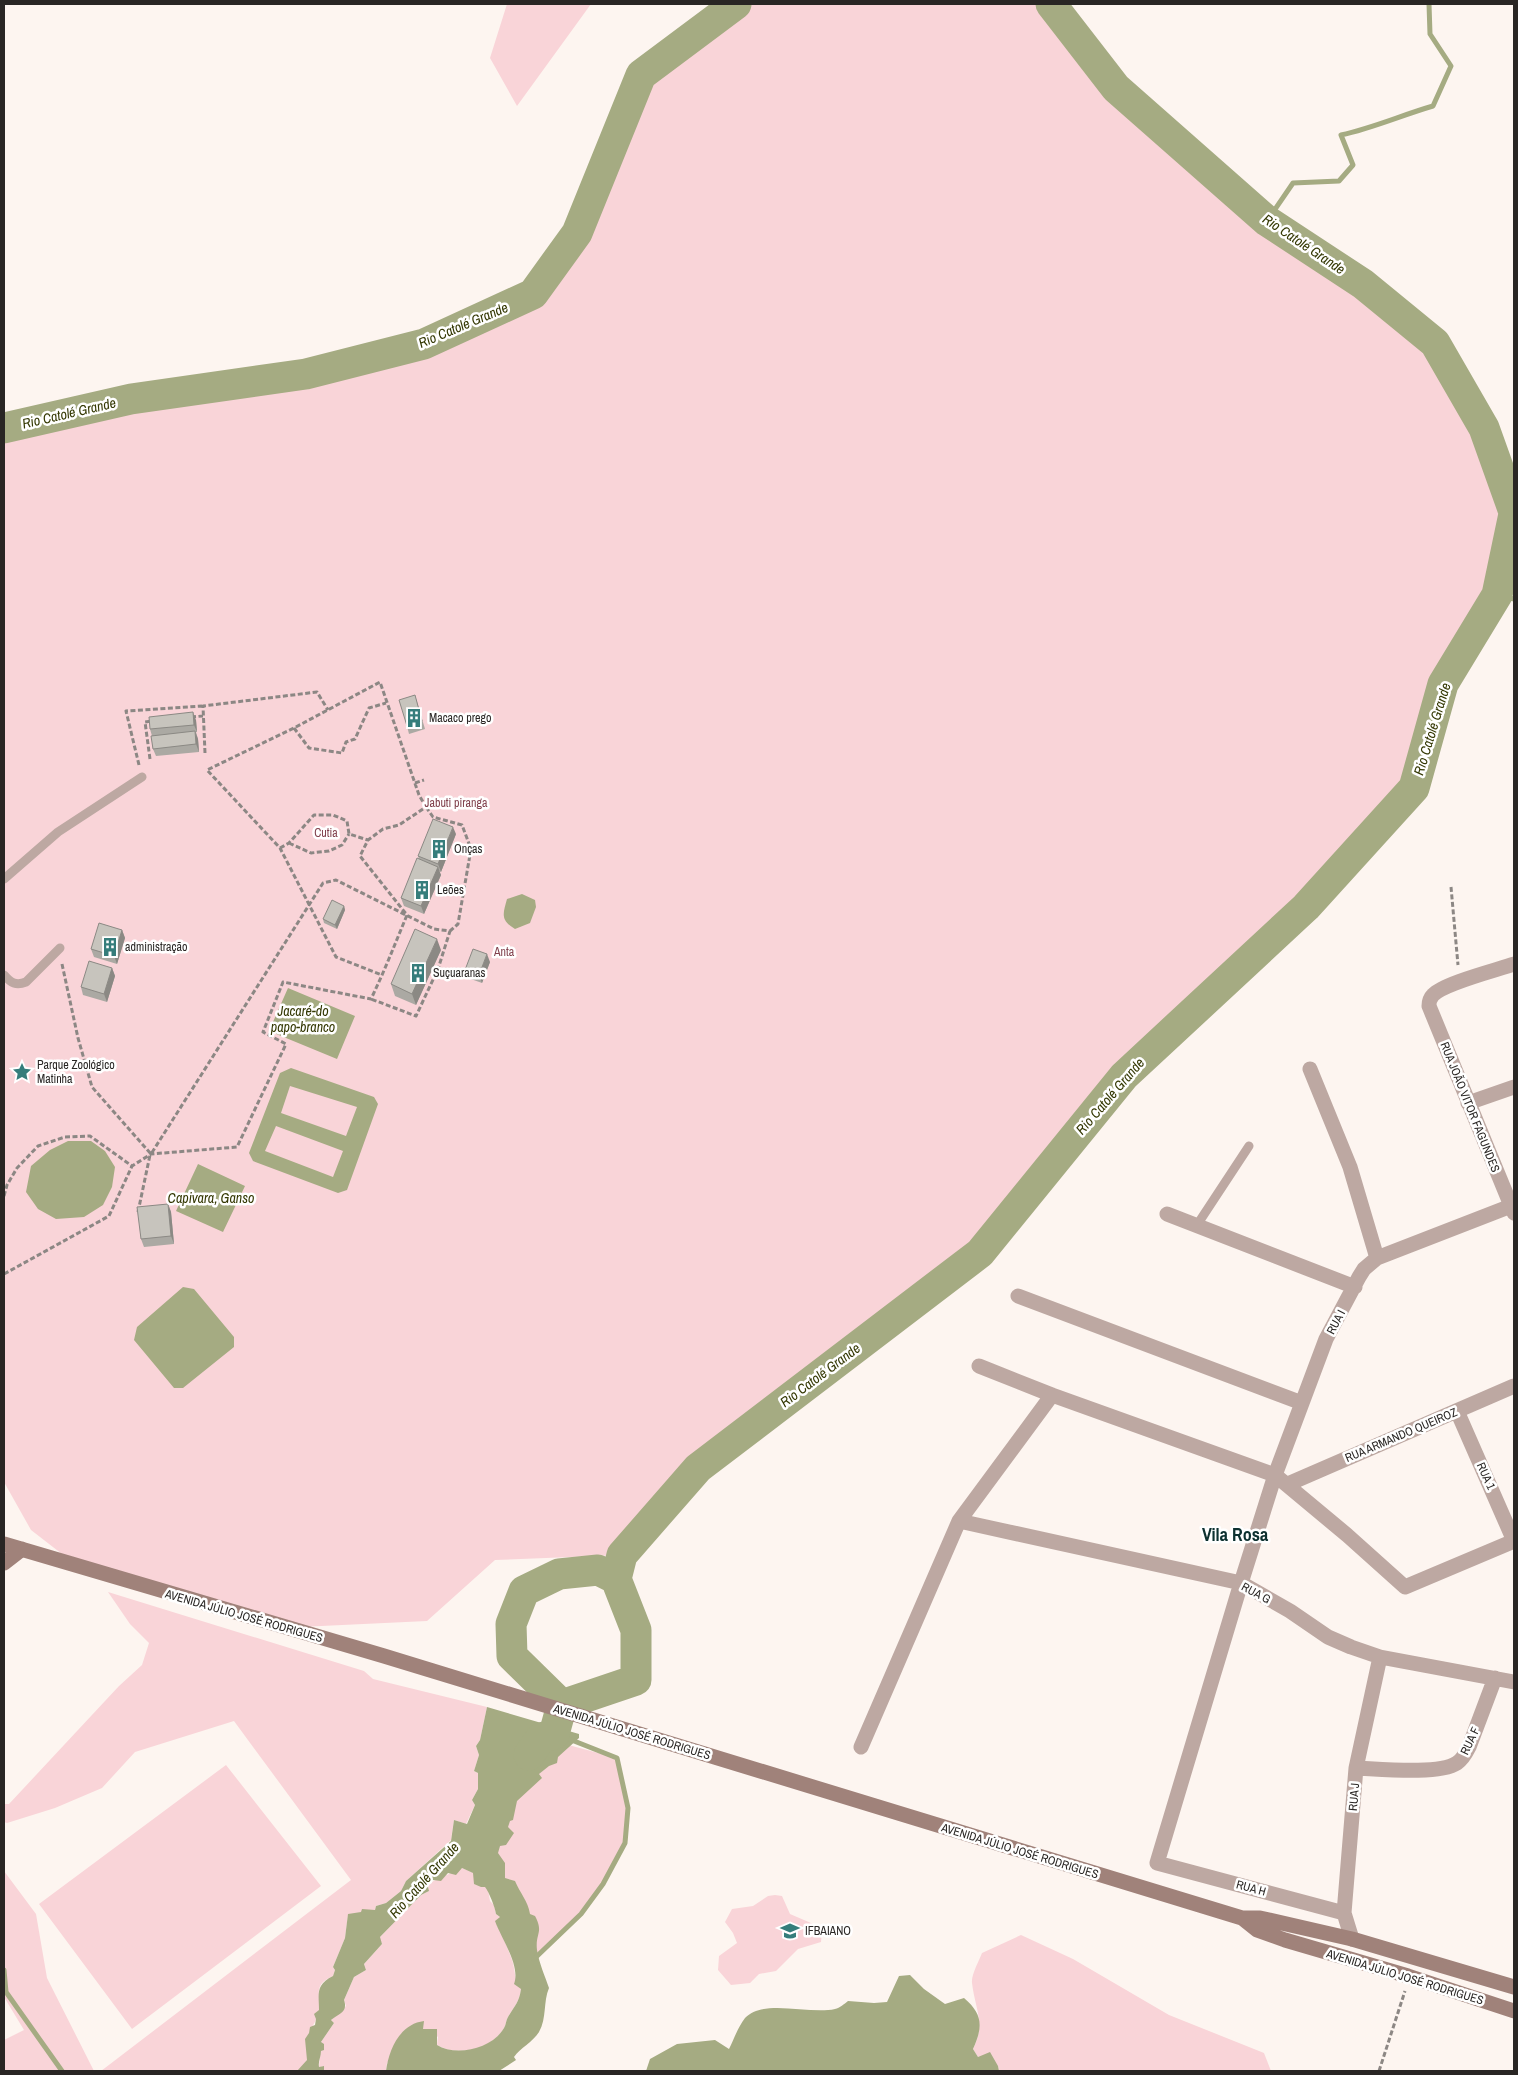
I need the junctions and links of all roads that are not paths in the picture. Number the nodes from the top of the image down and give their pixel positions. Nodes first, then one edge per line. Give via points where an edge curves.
1 (141, 774) road end
2 (4, 879) edge
3 (60, 948) road end
4 (1514, 964) edge
5 (4, 975) edge
6 (1310, 1069) dead end
7 (1514, 1087) edge
8 (1468, 1103) junction
9 (1249, 1146) dead end
10 (1513, 1209) edge
11 (1167, 1214) dead end
12 (1197, 1225) junction
13 (1377, 1258) junction
14 (1354, 1287) junction
15 (1018, 1296) dead end
16 (979, 1366) dead end
17 (1514, 1386) edge
18 (1052, 1395) junction
19 (1302, 1403) junction
20 (1457, 1411) junction
21 (1275, 1475) junction
22 (1288, 1484) junction
23 (959, 1521) junction
24 (1514, 1541) edge
25 (4, 1544) edge
26 (22, 1549) junction
27 (4, 1563) edge
28 (1240, 1583) junction
29 (1380, 1657) junction
30 (1495, 1678) junction
31 (1514, 1682) edge
32 (861, 1747) dead end
33 (1356, 1768) junction
34 (1158, 1863) joint
35 (1344, 1913) junction
36 (1242, 1918) junction
37 (1352, 1939) junction
38 (1514, 1988) edge
39 (1514, 2011) edge

1 - 2 lane via 58,832
3 - 5 lane via 26,982 13,983
4 - 8 street, RUA JOÃO VITOR FAGUNDES via 1465,979 1435,993 1429,1001
6 - 13 street via 1350,1167
7 - 8 street
8 - 10 street, RUA JOÃO VITOR FAGUNDES
9 - 12 lane
10 - 13 street
11 - 12 street
12 - 14 street
13 - 14 street, RUA I via 1364,1269
14 - 19 street, RUA I via 1326,1339
15 - 19 street
16 - 18 street
17 - 20 street, RUA ARMANDO QUEIROZ
18 - 21 street
18 - 23 street
19 - 21 street, RUA I
20 - 22 street, RUA ARMANDO QUEIROZ
20 - 24 street, RUA 1
21 - 22 street
21 - 28 street, RUA I
22 - 24 street via 1405,1587
23 - 28 street, RUA G
23 - 32 street
25 - 26 main road, AVENIDA JÚLIO JOSÉ RODRIGUES
26 - 27 main road
26 - 36 main road, AVENIDA JÚLIO JOSÉ RODRIGUES via 434,1671
28 - 29 street, RUA G via 1328,1637
28 - 34 street, RUA I
29 - 30 street, RUA G
29 - 33 street, RUA J
30 - 31 street, RUA G
30 - 33 street, RUA F via 1469,1747 1457,1763 1429,1770
33 - 35 street, RUA J
34 - 35 street, RUA H
35 - 37 street, RUA J
36 - 37 main road, AVENIDA JÚLIO JOSÉ RODRIGUES via 1260,1918
36 - 39 main road, AVENIDA JÚLIO JOSÉ RODRIGUES via 1257,1930 1285,1940
37 - 38 main road, AVENIDA JÚLIO JOSÉ RODRIGUES

